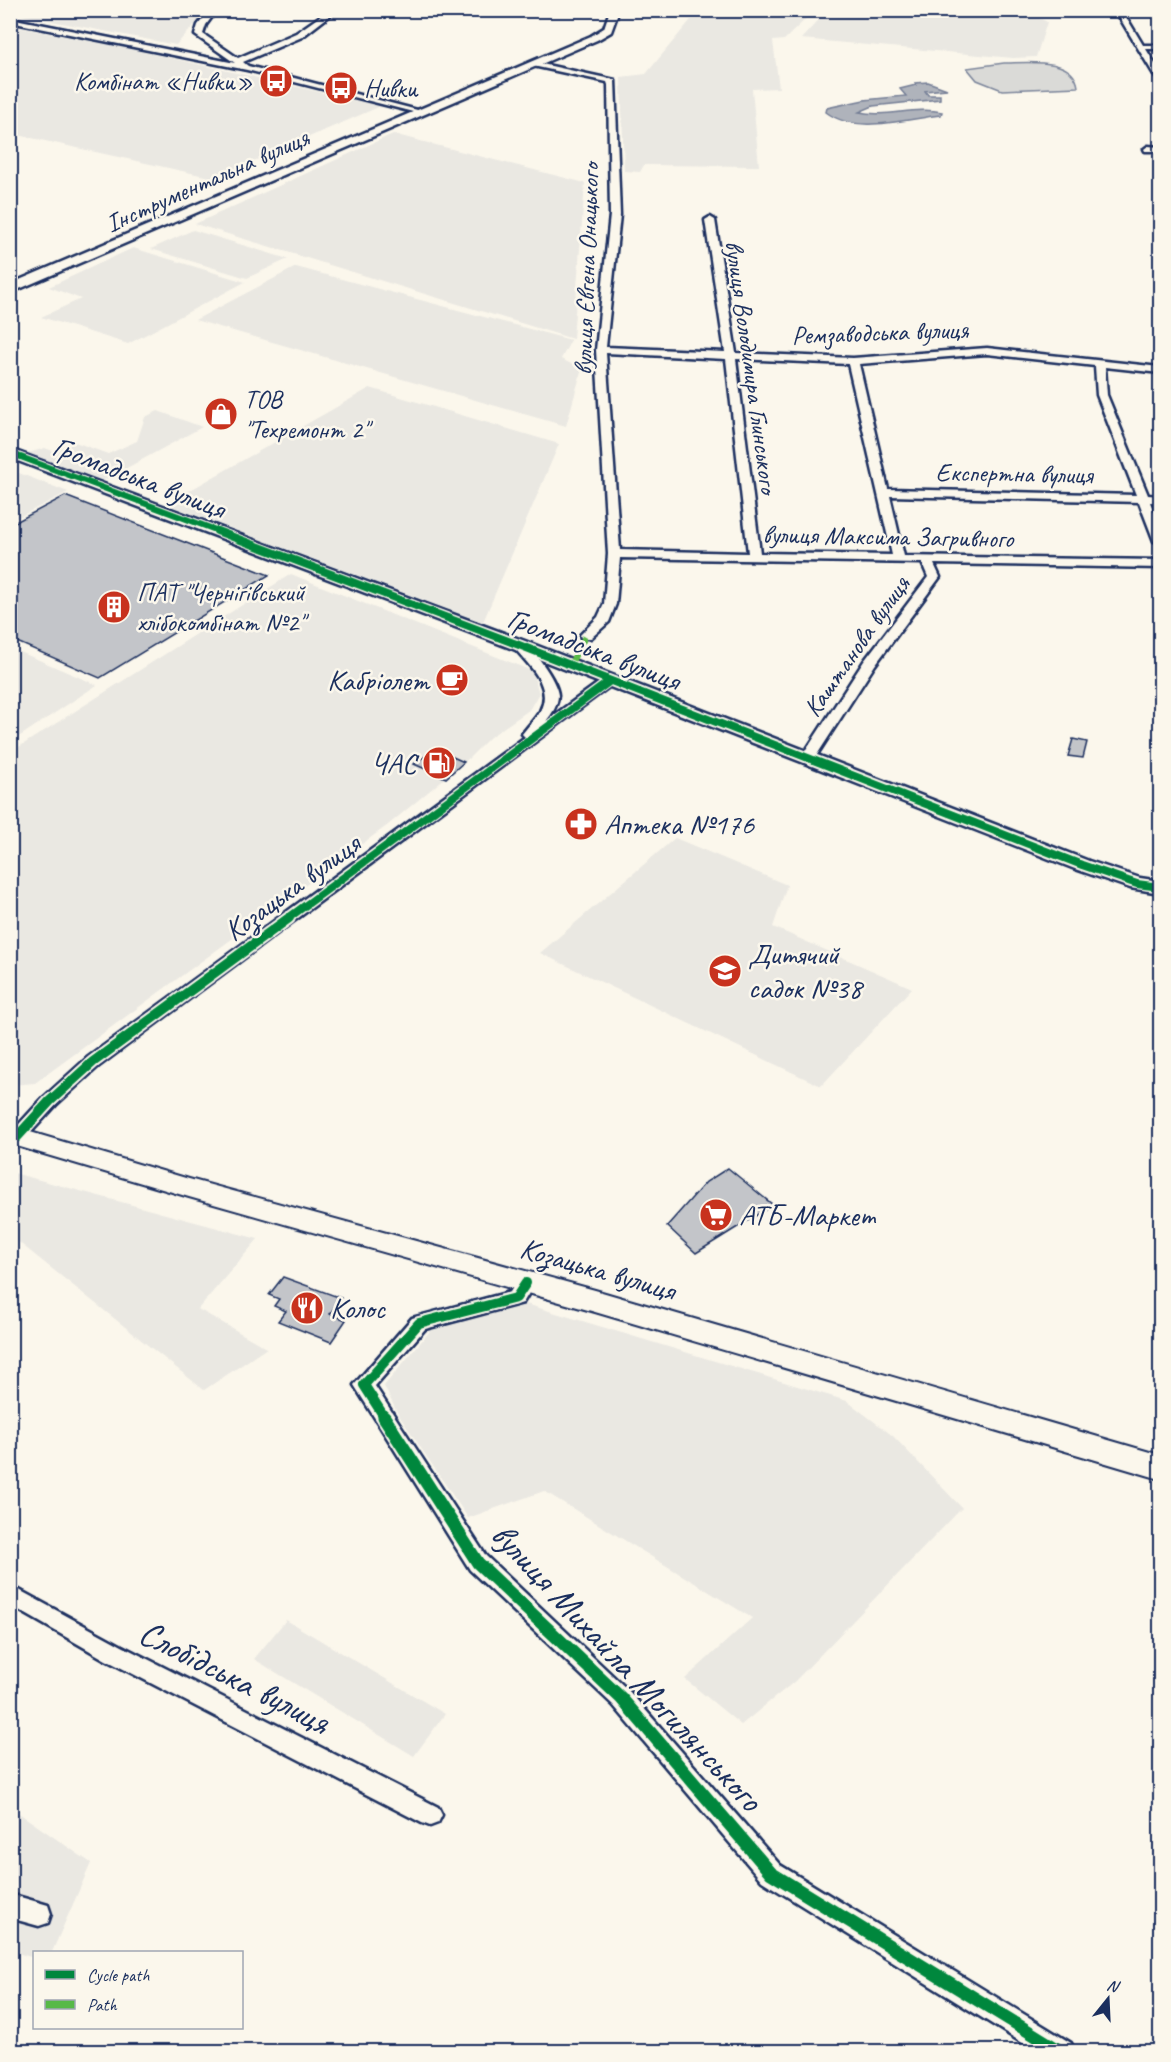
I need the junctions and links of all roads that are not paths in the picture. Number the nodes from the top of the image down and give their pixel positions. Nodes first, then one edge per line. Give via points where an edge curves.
1 (214, 10) edge
2 (334, 10) edge
3 (615, 10) edge
4 (1118, 10) edge
5 (10, 20) edge
6 (1140, 47) junction
7 (1161, 47) edge
8 (238, 61) junction
9 (536, 64) junction
10 (247, 68) junction
11 (1161, 78) edge
12 (421, 112) junction
13 (1148, 149) dead end
14 (1161, 149) edge
15 (710, 220) dead end
16 (10, 289) edge
17 (601, 350) junction
18 (731, 357) junction
19 (853, 361) junction
20 (1100, 364) junction
21 (1161, 370) edge
22 (10, 453) edge
23 (883, 492) junction
24 (1145, 499) junction
25 (1161, 499) edge
26 (1161, 541) edge
27 (614, 554) junction
28 (754, 556) junction
29 (899, 559) junction
30 (926, 559) junction
31 (1161, 564) edge
32 (586, 635) dead end
33 (519, 645) junction
34 (609, 681) junction
35 (518, 749) junction
36 (808, 758) junction
37 (1161, 887) edge
38 (14, 1136) edge
39 (526, 1283) junction
40 (1161, 1467) edge
41 (10, 1594) edge
42 (430, 1815) dead end
43 (10, 1906) edge
44 (39, 1914) dead end
45 (1062, 2052) edge

1 - 8 street via 198,35
2 - 8 street via 299,35
3 - 9 street, Інструментальна вулиця via 608,30
4 - 6 street
5 - 10 street, Інструментальна вулиця
6 - 7 street
6 - 11 street
8 - 10 street
9 - 12 street, Інструментальна вулиця
9 - 17 street, вулиця Євгена Онацького via 611,80 615,215
10 - 12 street, Інструментальна вулиця
12 - 16 street, Інструментальна вулиця
13 - 14 street
15 - 18 street, вулиця Володимира Глинського
17 - 18 street, Ремзаводська вулиця
17 - 27 street, вулиця Євгена Онацького
18 - 19 street, Ремзаводська вулиця
18 - 28 street, вулиця Володимира Глинського
19 - 20 street, Ремзаводська вулиця via 987,351
19 - 23 street, Каштанова вулиця
20 - 21 street, Ремзаводська вулиця
20 - 24 street, Експертна вулиця via 1102,394
22 - 33 street, Громадська вулиця
23 - 24 street, Експертна вулиця
23 - 29 street, Каштанова вулиця
24 - 25 street, Експертна вулиця
24 - 26 street, Експертна вулиця
27 - 28 street, вулиця Максима Загривного
27 - 32 street, вулиця Євгена Онацького via 610,604 603,619
28 - 29 street, вулиця Максима Загривного
29 - 30 street, вулиця Максима Загривного
30 - 31 street, вулиця Максима Загривного
30 - 36 street, Каштанова вулиця via 934,577 869,664
33 - 34 street, Громадська вулиця
33 - 35 street via 544,676 551,701
34 - 35 street, Козацька вулиця
34 - 36 street, Громадська вулиця
35 - 38 street, Козацька вулиця via 93,1062
36 - 37 street, Громадська вулиця via 1082,865 1137,884
38 - 39 main road, Козацька вулиця
39 - 40 main road, Козацька вулиця
39 - 45 street, вулиця Михайла Могилянського via 516,1298 419,1323 364,1385 478,1563 621,1698 771,1873
41 - 42 street, Слобідська вулиця via 114,1653
43 - 44 street

